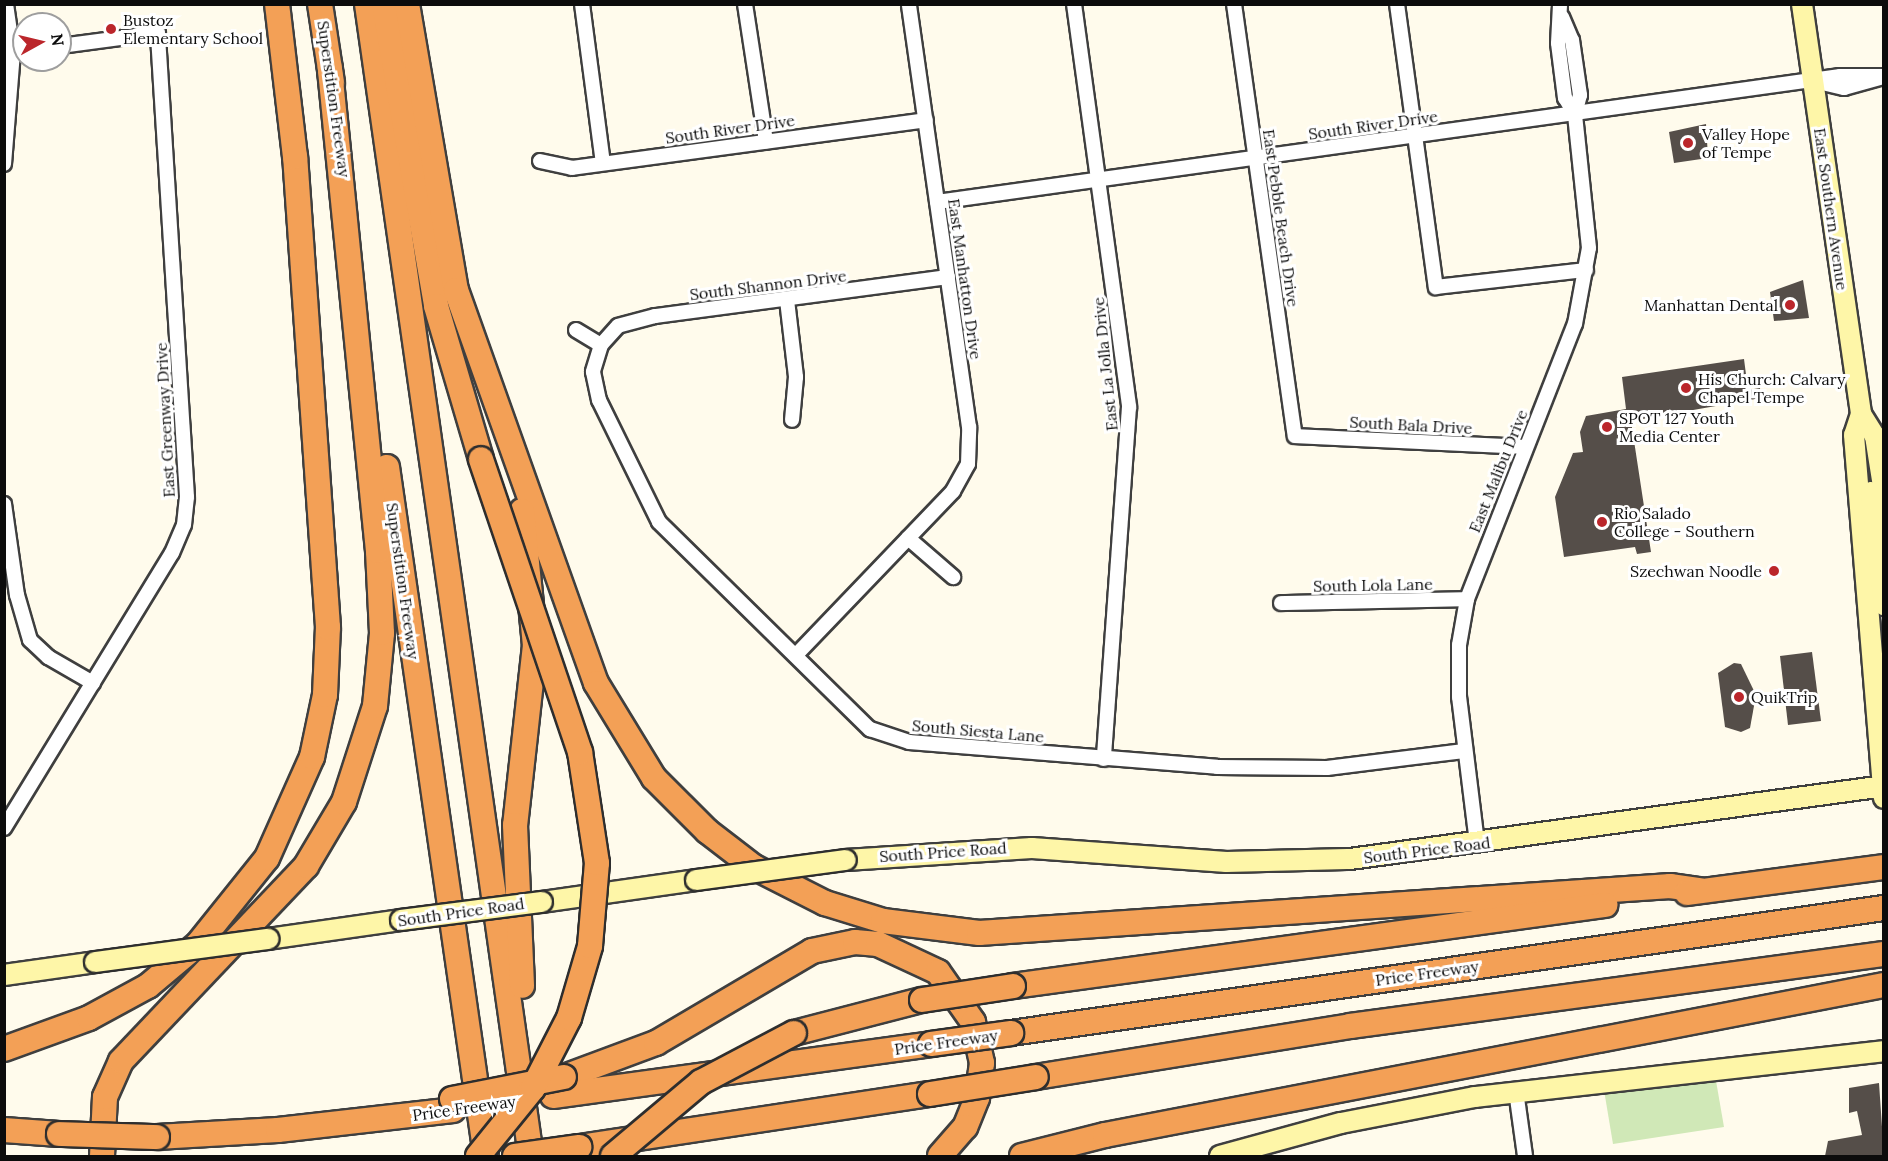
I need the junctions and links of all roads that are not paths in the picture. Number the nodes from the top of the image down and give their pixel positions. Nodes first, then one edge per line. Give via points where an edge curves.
1 (6, 4) edge
2 (277, 4) edge
3 (320, 4) edge
4 (367, 4) edge
5 (384, 4) edge
6 (407, 4) edge
7 (582, 4) edge
8 (745, 4) edge
9 (909, 4) edge
10 (1074, 4) edge
11 (1234, 4) edge
12 (1397, 4) edge
13 (1802, 4) edge
14 (1561, 10) edge
15 (12, 26) edge
16 (72, 44) edge
17 (330, 68) junction
18 (16, 72) edge
19 (1884, 76) edge
20 (1813, 80) junction
21 (1575, 114) junction
22 (926, 120) junction
23 (1416, 136) junction
24 (765, 141) junction
25 (1256, 157) junction
26 (540, 160) dead end
27 (603, 163) junction
28 (4, 164) edge
29 (1100, 179) junction
30 (937, 202) junction
31 (1586, 270) junction
32 (948, 277) junction
33 (786, 300) junction
34 (576, 330) dead end
35 (601, 345) junction
36 (495, 408) junction
37 (1861, 414) junction
38 (792, 420) dead end
39 (1854, 435) junction
40 (1295, 436) joint
41 (1525, 447) junction
42 (1884, 493) edge
43 (4, 504) edge
44 (908, 538) junction
45 (952, 577) dead end
46 (1467, 599) junction
47 (1281, 603) dead end
48 (1884, 605) edge
49 (796, 656) junction
50 (93, 683) junction
51 (1464, 751) junction
52 (1104, 759) junction
53 (1883, 790) edge
54 (4, 828) edge
55 (1477, 843) junction
56 (1884, 867) edge
57 (1700, 890) junction
58 (1884, 908) edge
59 (1884, 954) edge
60 (4, 975) edge
61 (1884, 985) edge
62 (4, 1049) edge
63 (1884, 1051) edge
64 (559, 1086) junction
65 (1516, 1091) junction
66 (4, 1130) edge
67 (585, 1152) edge
68 (102, 1156) edge
69 (478, 1156) edge
70 (486, 1156) edge
71 (514, 1156) edge
72 (532, 1156) edge
73 (613, 1156) edge
74 (940, 1156) edge
75 (1022, 1156) edge
76 (1220, 1156) edge
77 (1525, 1156) edge

1 - 15 street
2 - 62 highway via 295,157 328,627 325,695 312,757 267,858 198,944 148,986 89,1018
3 - 17 highway, Superstition Freeway
4 - 72 highway
5 - 69 highway, bridge via 436,306 481,459 582,760 595,825 597,873 590,946 565,1028 533,1088
6 - 36 highway via 448,257
7 - 27 street
8 - 24 street
9 - 22 street, East Manhatton Drive
10 - 29 street, East La Jolla Drive
11 - 25 street, East Pebble Beach Drive
12 - 23 street
13 - 20 main road, East Southern Avenue
14 - 21 street, East Malibu Drive via 1572,40 1580,95
16 - 50 street, East Greenway Drive via 158,33 187,497 184,525 172,553
17 - 68 highway via 377,540 382,633 375,706 344,802 306,866 121,1061 105,1097
17 - 70 highway, Superstition Freeway
18 - 28 street
19 - 20 street, South River Drive
20 - 21 street, South River Drive
20 - 37 main road, East Southern Avenue
21 - 23 street, South River Drive
21 - 31 street, East Malibu Drive via 1587,209
22 - 24 street, South River Drive
22 - 30 street, East Manhatton Drive
23 - 25 street, South River Drive
23 - 31 street via 1436,287
24 - 27 street, South River Drive
25 - 29 street, South River Drive
25 - 40 street, East Pebble Beach Drive
26 - 27 street, South River Drive via 572,168
29 - 30 street, South River Drive
29 - 52 street, East La Jolla Drive via 1129,407
30 - 32 street, East Manhatton Drive
31 - 41 street, East Malibu Drive via 1575,324
32 - 33 street, South Shannon Drive
32 - 44 street, East Manhatton Drive via 969,427 968,465 953,491
33 - 35 street, South Shannon Drive via 655,316 618,326
33 - 38 street via 796,377
34 - 35 street
35 - 49 street, South Siesta Lane via 593,372 599,400 659,522
36 - 57 highway via 596,683 637,755 670,796 729,849 825,903 903,926 979,933 1670,886
36 - 72 highway via 524,517 534,605 514,860
37 - 39 main road, East Southern Avenue
37 - 42 main road, East Southern Avenue via 1875,436
39 - 48 main road via 1869,476
39 - 53 main road, East Southern Avenue
40 - 41 street, South Bala Drive
41 - 46 street, East Malibu Drive
43 - 50 street via 17,595 30,640 48,657
44 - 45 street
44 - 49 street, East Manhatton Drive
46 - 47 street, South Lola Lane
46 - 51 street, East Malibu Drive via 1459,645
49 - 52 street, South Siesta Lane via 870,729 909,742
50 - 54 street, East Greenway Drive
51 - 52 street, South Siesta Lane via 1327,768
51 - 55 street, East Malibu Drive
53 - 55 main road, South Price Road
55 - 60 main road, South Price Road, bridge via 1323,861 1226,862 1032,848 846,860
56 - 57 highway
57 - 73 highway, bridge via 922,1000 794,1033 701,1082
58 - 64 highway, Price Freeway, bridge via 931,1044
59 - 67 highway, bridge via 1350,1026
61 - 75 highway via 1105,1135
63 - 65 main road
64 - 66 highway, Price Freeway, bridge via 278,1130 157,1137
64 - 74 highway via 656,1043 813,951 855,942 878,944 938,972 973,1022 981,1063 977,1098 965,1127
65 - 76 main road via 1386,1113
65 - 77 street
67 - 71 highway, bridge

